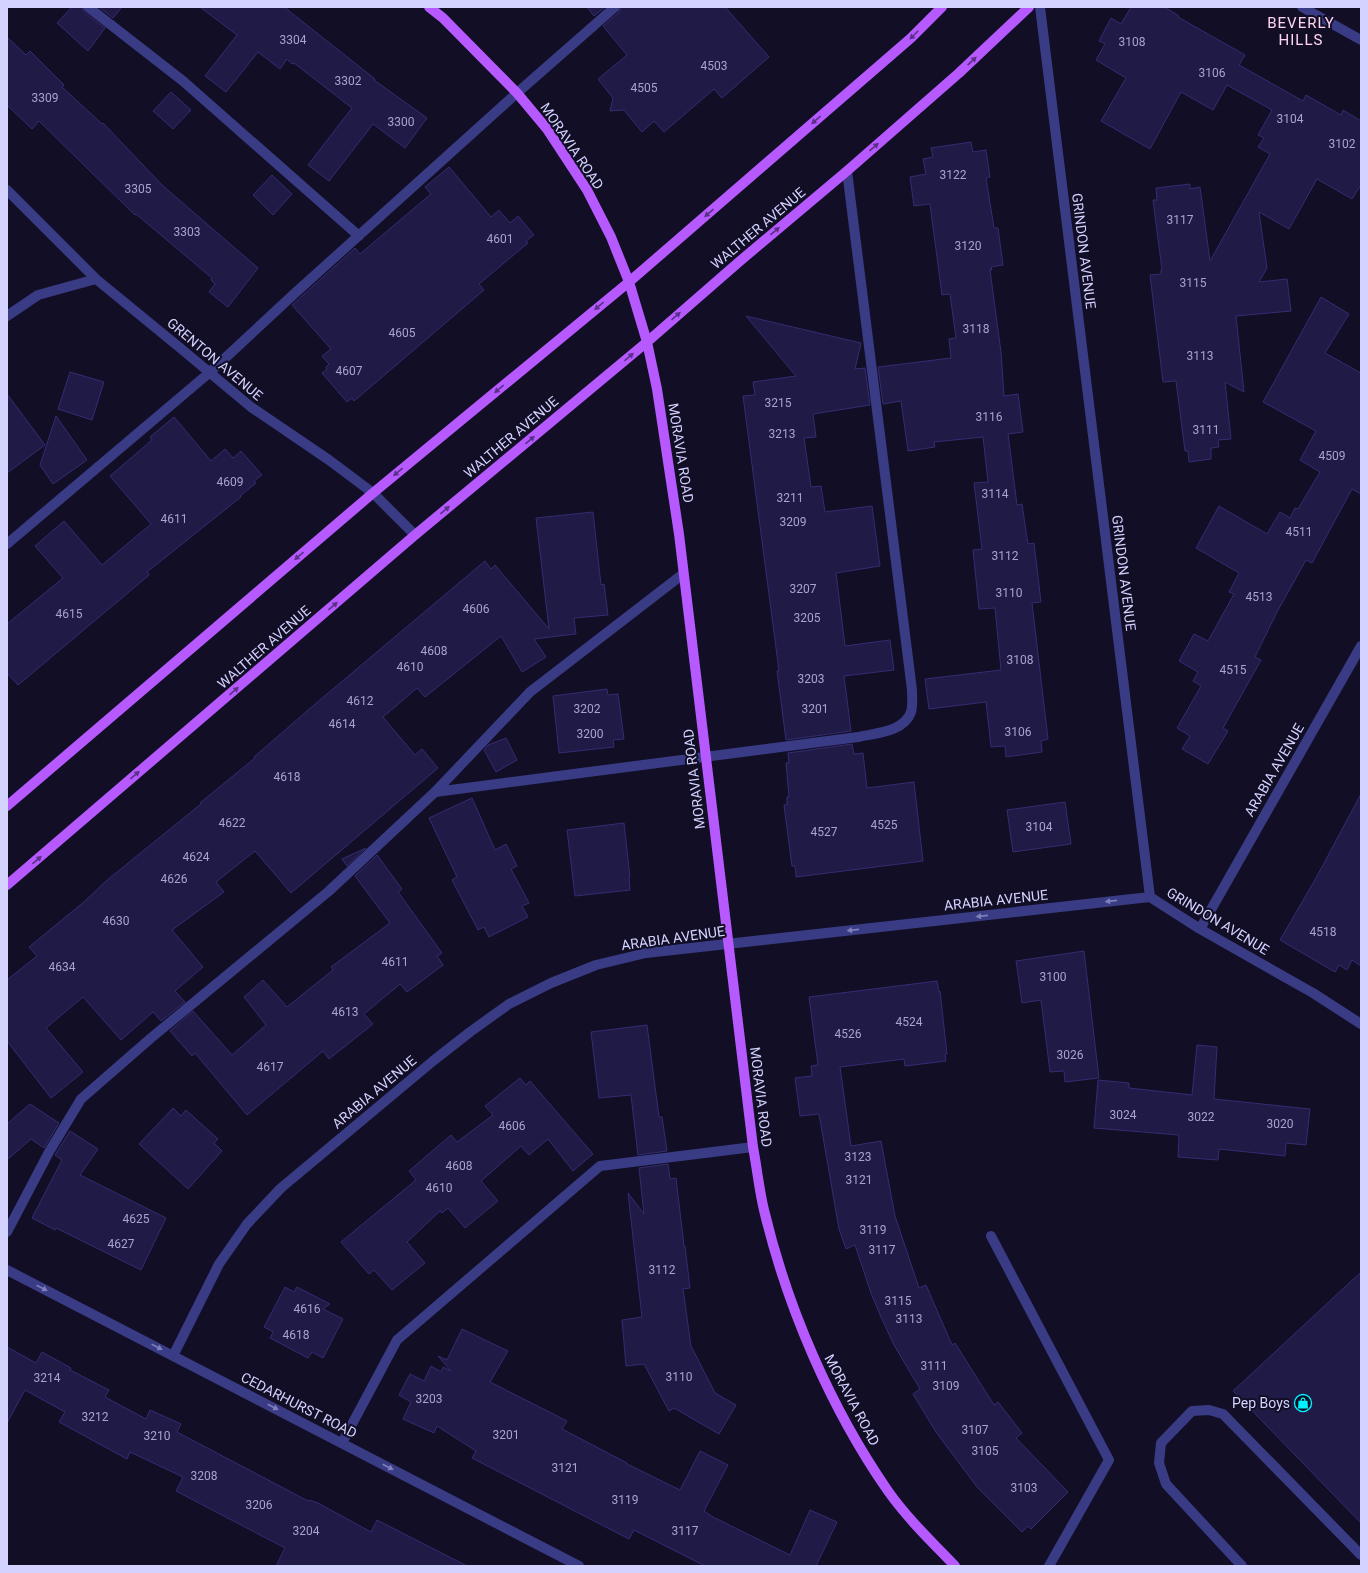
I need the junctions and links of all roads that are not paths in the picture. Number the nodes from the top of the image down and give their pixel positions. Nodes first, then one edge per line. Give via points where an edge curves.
1 (88, 7) edge
2 (429, 7) edge
3 (616, 7) edge
4 (942, 7) edge
5 (1030, 7) edge
6 (1040, 7) edge
7 (1302, 7) edge
8 (1361, 40) edge
9 (517, 93) junction
10 (847, 171) junction
11 (7, 190) edge
12 (359, 236) junction
13 (96, 279) junction
14 (629, 282) junction
15 (7, 316) edge
16 (647, 342) junction
17 (209, 373) junction
18 (373, 493) junction
19 (415, 535) junction
20 (7, 544) edge
21 (683, 574) junction
22 (1361, 646) edge
23 (705, 757) junction
24 (435, 792) junction
25 (7, 806) edge
26 (7, 885) edge
27 (1150, 897) junction
28 (1200, 929) junction
29 (728, 944) junction
30 (1361, 1024) edge
31 (753, 1147) junction
32 (7, 1232) edge
33 (991, 1236) dead end
34 (7, 1270) edge
35 (173, 1356) junction
36 (342, 1443) junction
37 (1361, 1555) edge
38 (579, 1566) edge
39 (955, 1566) edge
40 (1050, 1566) edge
41 (1242, 1566) edge

1 - 12 street via 183,81
2 - 9 main road, MORAVIA ROAD
3 - 9 street
4 -> 14 main road via 905,43
10 -> 5 main road, WALTHER AVENUE
6 - 27 street, GRINDON AVENUE
7 - 8 street
9 - 12 street
9 - 14 main road, MORAVIA ROAD via 547,129 587,190 611,237
16 -> 10 main road, WALTHER AVENUE
10 - 23 street via 912,690 911,712 902,725 882,732
11 - 13 street, GRENTON AVENUE
12 - 17 street
13 - 15 street via 38,295
13 - 17 street, GRENTON AVENUE
14 - 16 main road, MORAVIA ROAD
14 -> 18 main road
19 -> 16 main road, WALTHER AVENUE
16 - 21 main road, MORAVIA ROAD via 657,389
17 - 18 street, GRENTON AVENUE via 251,407
17 - 20 street
18 - 19 street, GRENTON AVENUE
18 -> 25 main road
26 -> 19 main road, WALTHER AVENUE
21 - 23 main road, MORAVIA ROAD
21 - 24 street via 530,692
22 - 28 street, ARABIA AVENUE
23 - 24 street
23 - 29 main road, MORAVIA ROAD
24 - 32 street via 329,891 80,1098
27 - 28 street, GRINDON AVENUE
27 -> 29 street, ARABIA AVENUE
28 - 30 street, GRINDON AVENUE via 1313,993
29 - 31 main road, MORAVIA ROAD
29 - 35 street, ARABIA AVENUE via 646,953 596,965 509,1004 470,1032 281,1188 247,1224 219,1264
31 - 36 street via 600,1166 397,1340
31 - 39 main road, MORAVIA ROAD via 764,1209 779,1265 824,1381 857,1442 889,1492
33 - 40 street via 1109,1460
34 -> 35 street, CEDARHURST ROAD
35 -> 36 street, CEDARHURST ROAD
36 -> 38 street, CEDARHURST ROAD
37 - 41 street via 1223,1414 1209,1410 1192,1411 1161,1443 1159,1463 1166,1484

